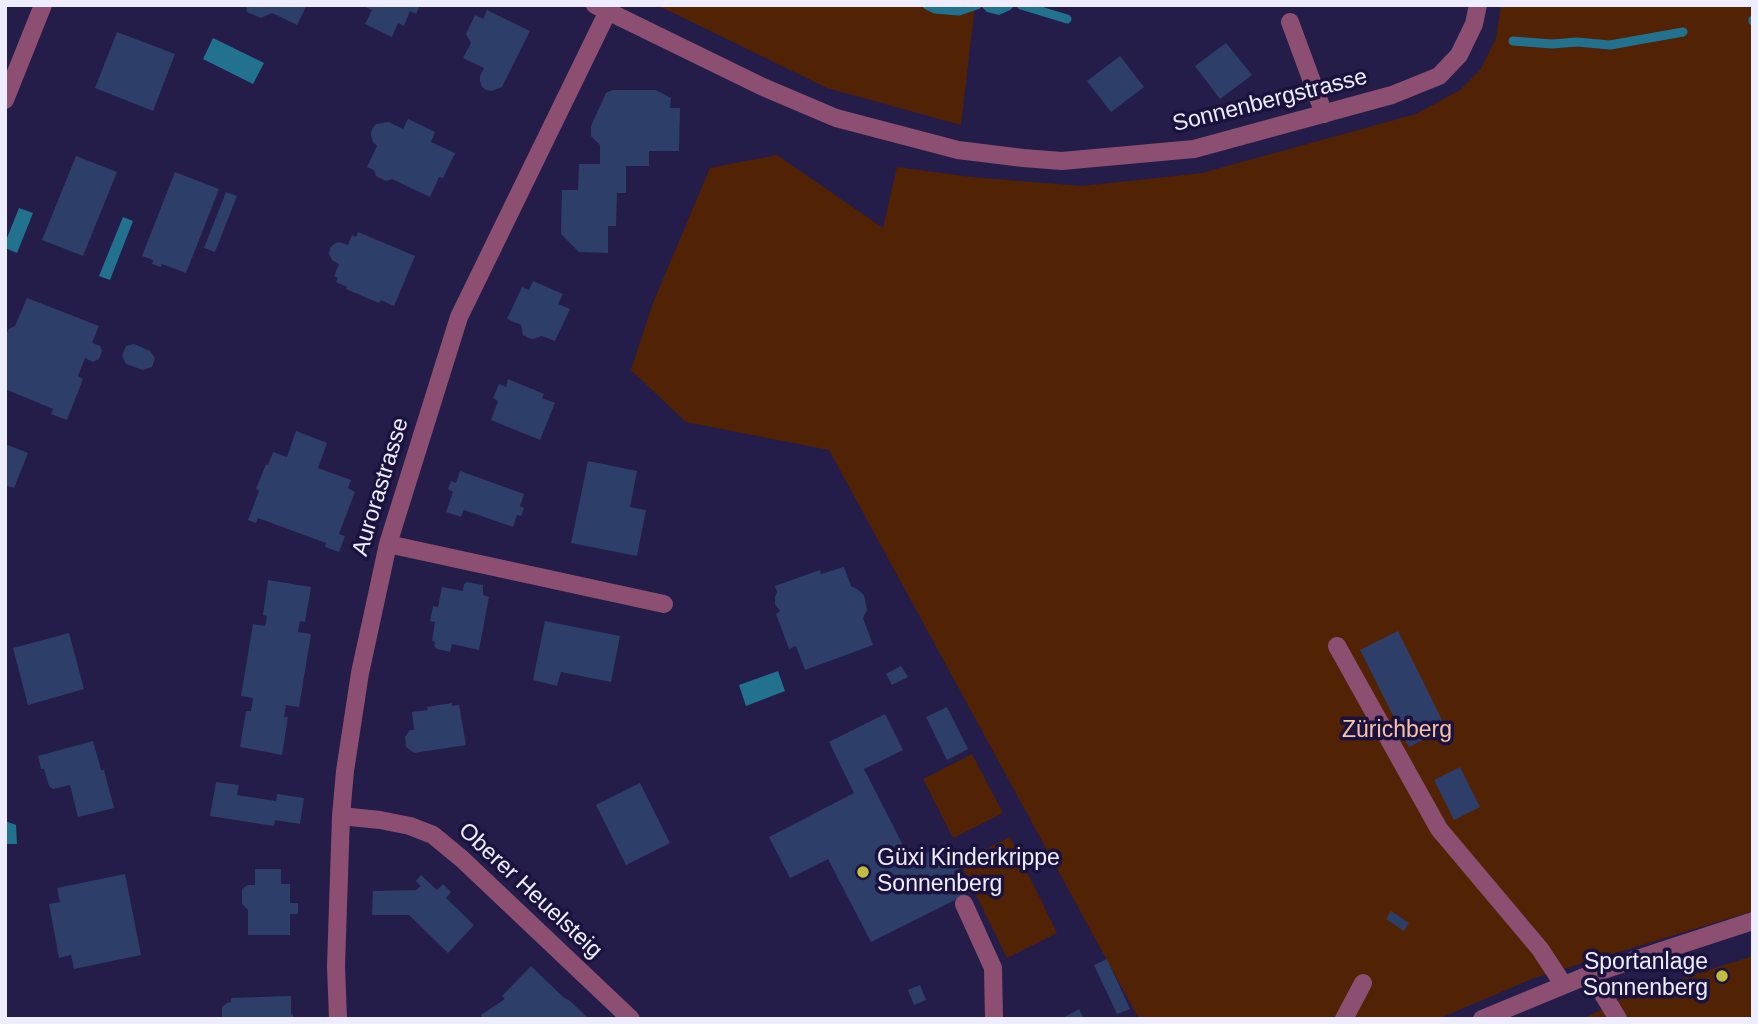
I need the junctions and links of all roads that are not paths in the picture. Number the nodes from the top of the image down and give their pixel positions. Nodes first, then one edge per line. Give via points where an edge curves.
1 (43, 5) edge
2 (1478, 5) edge
3 (605, 7) edge
4 (1290, 22) dead end
5 (5, 100) edge
6 (1324, 114) junction
7 (388, 544) junction
8 (664, 604) dead end
9 (1337, 646) dead end
10 (341, 816) junction
11 (964, 904) dead end
12 (1753, 921) edge
13 (1591, 974) junction
14 (1363, 983) dead end
15 (1563, 984) junction
16 (338, 1019) edge
17 (631, 1019) edge
18 (994, 1019) edge
19 (1344, 1019) edge
20 (1482, 1019) edge
21 (1618, 1019) edge

1 - 5 street
2 - 6 street, Sonnenbergstrasse via 1459,55 1439,76
3 - 6 street, Sonnenbergstrasse via 762,87 836,118 958,150 1062,161 1194,149
3 - 7 street, Aurorastrasse via 459,317
4 - 6 street
7 - 8 street
7 - 10 street, Aurorastrasse via 360,673
9 - 15 street via 1439,829 1540,949
10 - 16 street, Aurorastrasse
10 - 17 street, Oberer Heuelsteig via 410,826 433,835
11 - 18 street via 993,968
12 - 13 street
13 - 15 street
13 - 21 street
14 - 19 street
15 - 20 street

